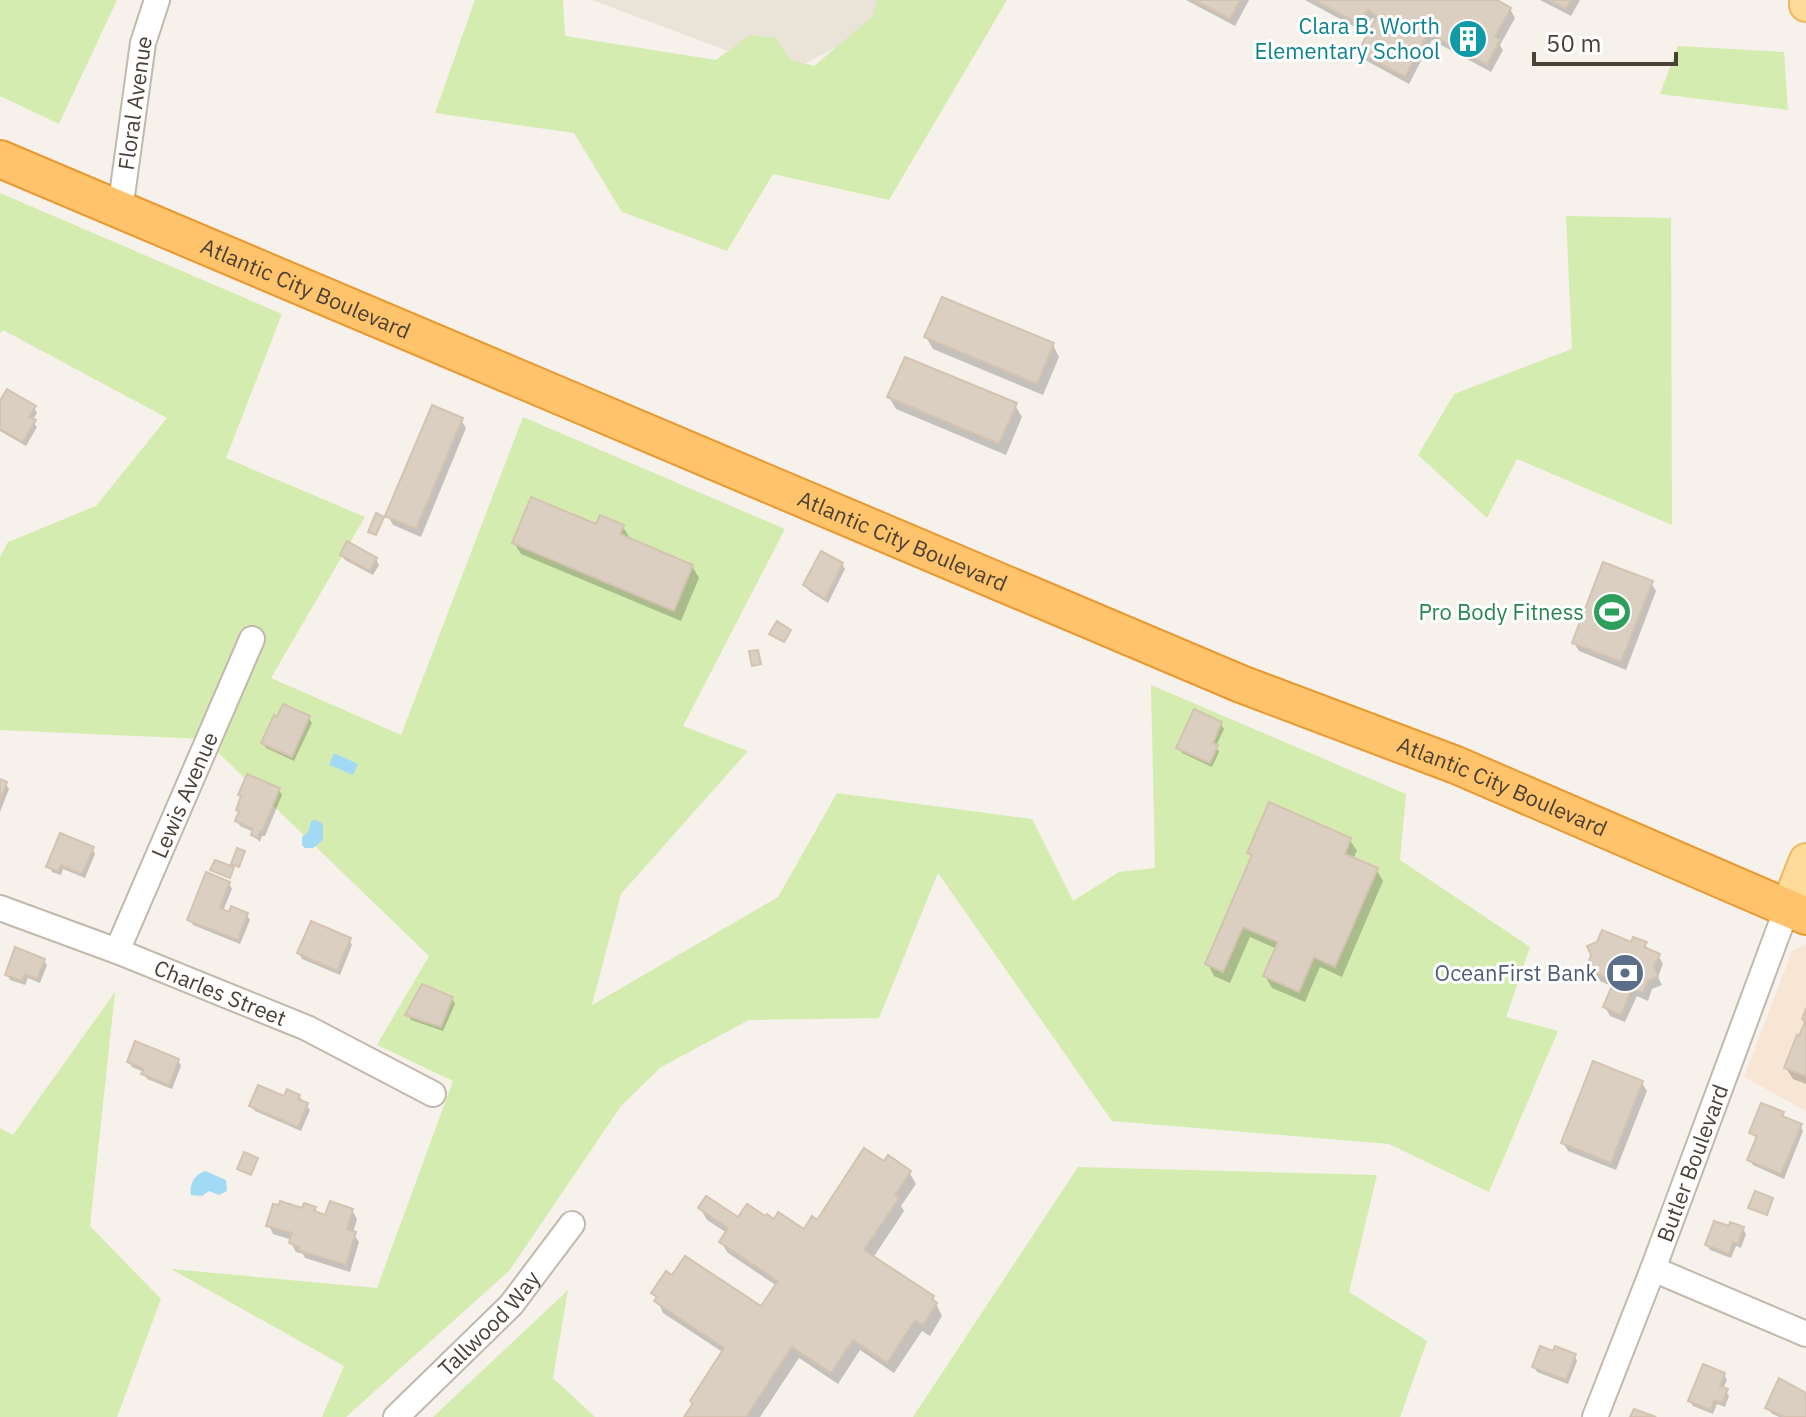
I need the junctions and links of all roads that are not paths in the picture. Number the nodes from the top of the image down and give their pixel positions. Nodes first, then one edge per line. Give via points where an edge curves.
1 (157, 0) edge
2 (0, 159) edge
3 (120, 210) junction
4 (252, 639) dead end
5 (1806, 860) edge
6 (0, 908) edge
7 (1797, 912) edge
8 (117, 951) junction
9 (433, 1094) dead end
10 (572, 1224) dead end
11 (1653, 1269) junction
12 (1806, 1334) edge
13 (396, 1417) edge
14 (1595, 1417) edge

1 - 3 street, Floral Avenue via 143,43
2 - 3 highway, Atlantic City Boulevard
3 - 7 highway, Atlantic City Boulevard via 1241,684 1456,765
4 - 8 street, Lewis Avenue
5 - 7 main road
6 - 8 street, Charles Street
7 - 11 street, Butler Boulevard
8 - 9 street, Charles Street via 307,1028
10 - 13 street, Tallwood Way via 511,1305
11 - 12 street
11 - 14 street, Butler Boulevard

